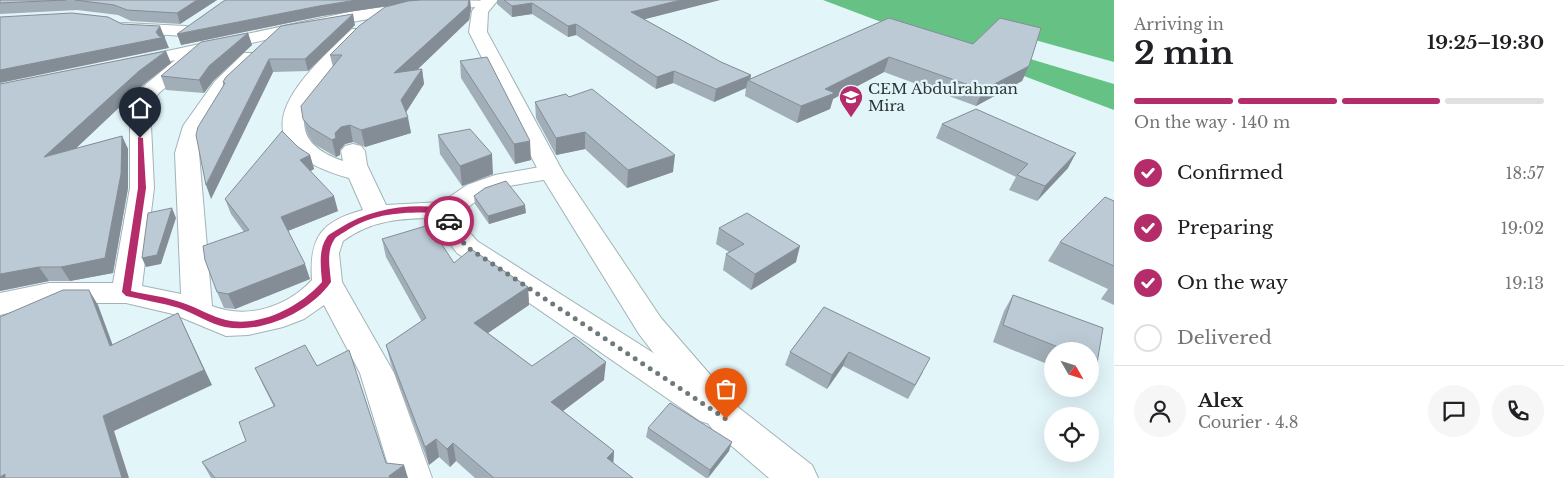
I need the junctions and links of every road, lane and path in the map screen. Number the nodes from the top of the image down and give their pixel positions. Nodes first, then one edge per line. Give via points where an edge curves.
1 (489, 0) edge
2 (384, 12) junction
3 (107, 21) edge
4 (278, 32) junction
5 (200, 50) junction
6 (145, 62) junction
7 (118, 67) edge
8 (551, 172) junction
9 (448, 210) junction
10 (377, 213) junction
11 (326, 282) junction
12 (126, 292) junction
13 (0, 304) edge
14 (197, 312) junction
15 (726, 419) junction
16 (412, 478) edge
17 (798, 478) edge

1 - 2 street
1 - 8 street via 480,11 478,32
2 - 4 street
2 - 10 street via 332,58 306,90 292,117 293,134 304,150 326,164 356,162
3 - 6 street via 120,23 123,28 191,27
4 - 5 street
4 - 14 street via 222,85 194,126 187,153
5 - 6 street
5 - 12 street via 152,89 140,105 142,188
6 - 7 street
8 - 9 street via 504,180 476,190
8 - 15 street via 650,326
9 - 10 street
9 - 15 street via 451,228 467,247
10 - 11 street via 352,223 331,238 325,254
11 - 14 street via 312,299 272,319 226,324
11 - 16 street via 377,373
12 - 13 street via 50,293
12 - 14 street
15 - 17 street

